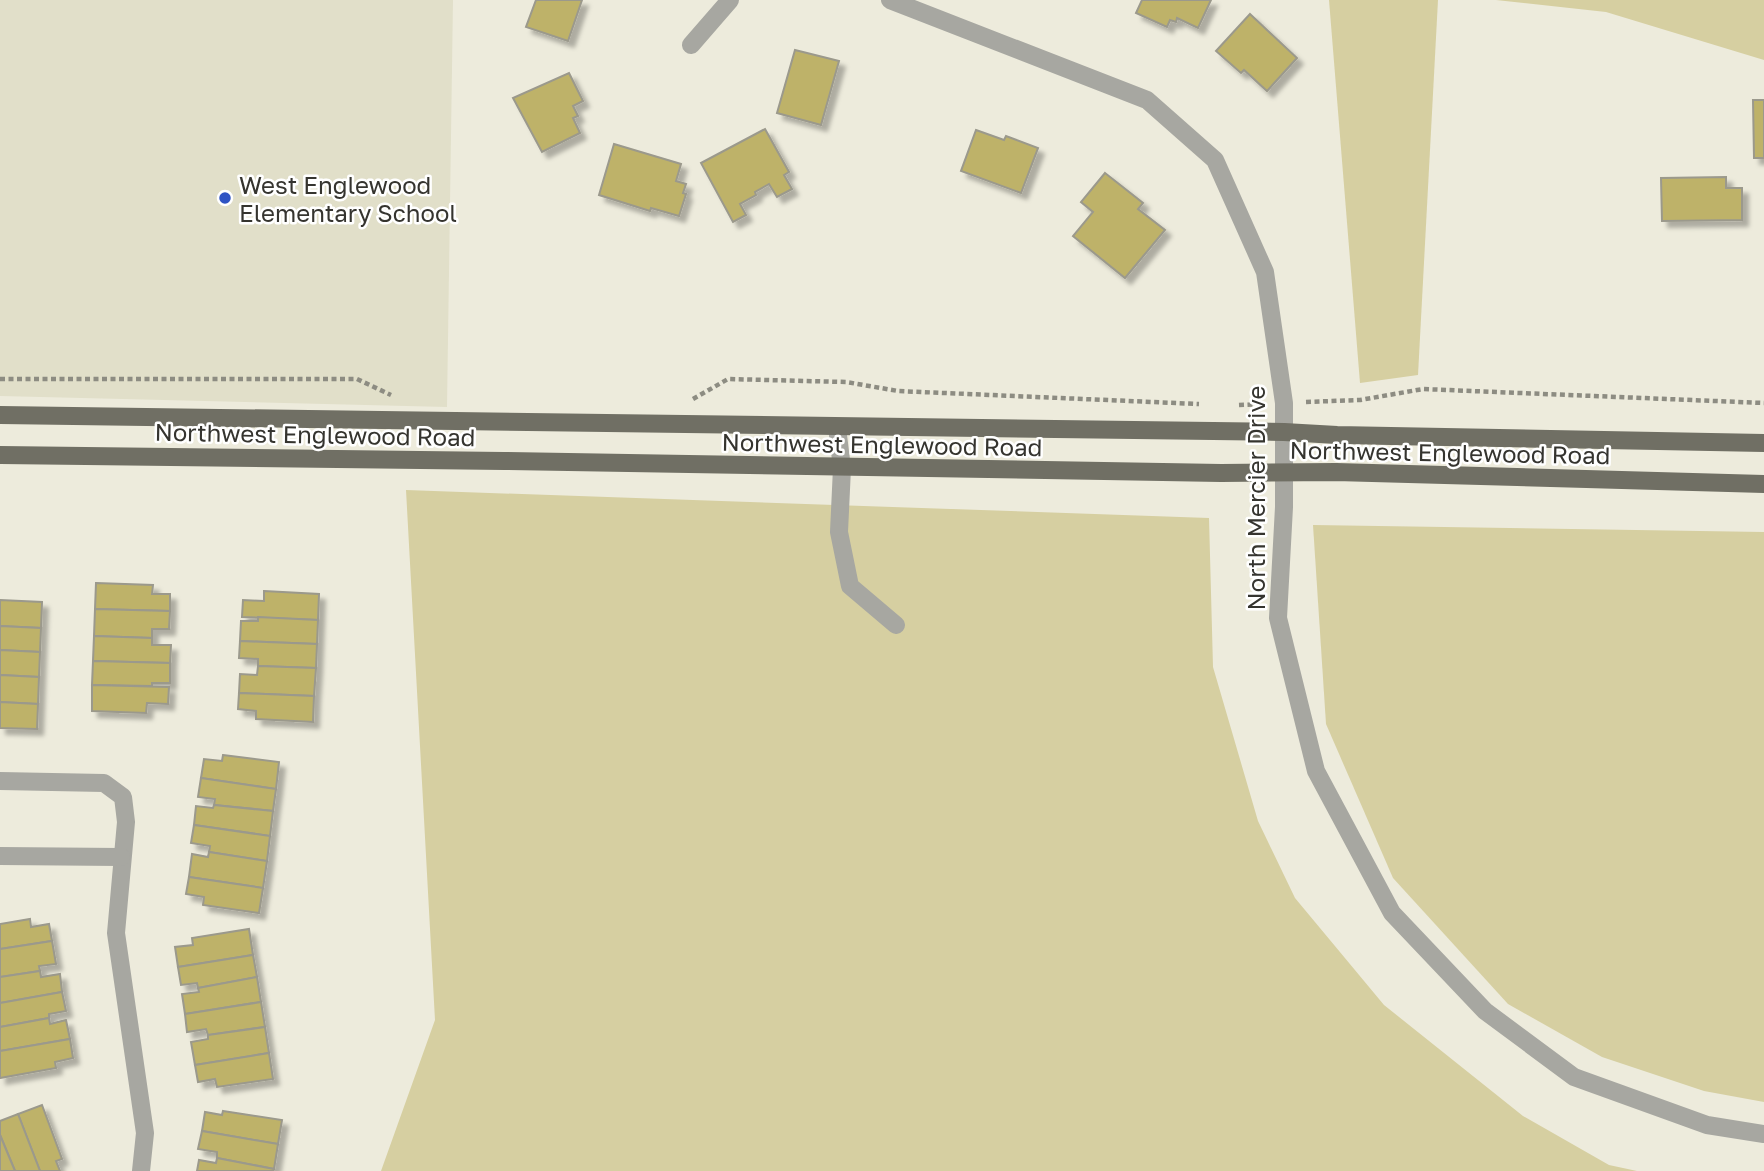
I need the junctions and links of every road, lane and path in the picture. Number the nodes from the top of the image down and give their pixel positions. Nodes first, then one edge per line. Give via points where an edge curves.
1 (730, 0) edge
2 (890, 0) edge
3 (691, 45) dead end
4 (0, 379) edge
5 (393, 396) dead end
6 (689, 402) dead end
7 (1323, 402) dead end
8 (1764, 402) edge
9 (1212, 405) dead end
10 (0, 415) edge
11 (837, 427) junction
12 (1284, 432) junction
13 (1764, 443) edge
14 (0, 455) edge
15 (842, 468) junction
16 (1283, 472) junction
17 (1764, 484) edge
18 (896, 625) dead end
19 (0, 781) edge
20 (0, 856) edge
21 (121, 857) junction
22 (1764, 1134) edge
23 (141, 1171) edge

1 - 3 street
2 - 12 street, North Mercier Drive via 1147,100 1214,160 1265,272 1284,402
4 - 5 path via 356,379
6 - 9 path via 728,379
7 - 8 path via 1423,389
10 - 11 main road, Northwest Englewood Road
11 - 12 main road, Northwest Englewood Road
11 - 15 street
12 - 13 main road, Northwest Englewood Road
12 - 16 street, North Mercier Drive
14 - 15 main road, Northwest Englewood Road
15 - 16 main road, Northwest Englewood Road
15 - 18 street via 839,532 850,586
16 - 17 main road, Northwest Englewood Road
16 - 22 street, North Mercier Drive via 1278,618 1287,656 1316,771 1392,913 1485,1011 1574,1077 1707,1125
19 - 21 street via 104,783 123,797
20 - 21 street
21 - 23 street via 117,933 145,1133

